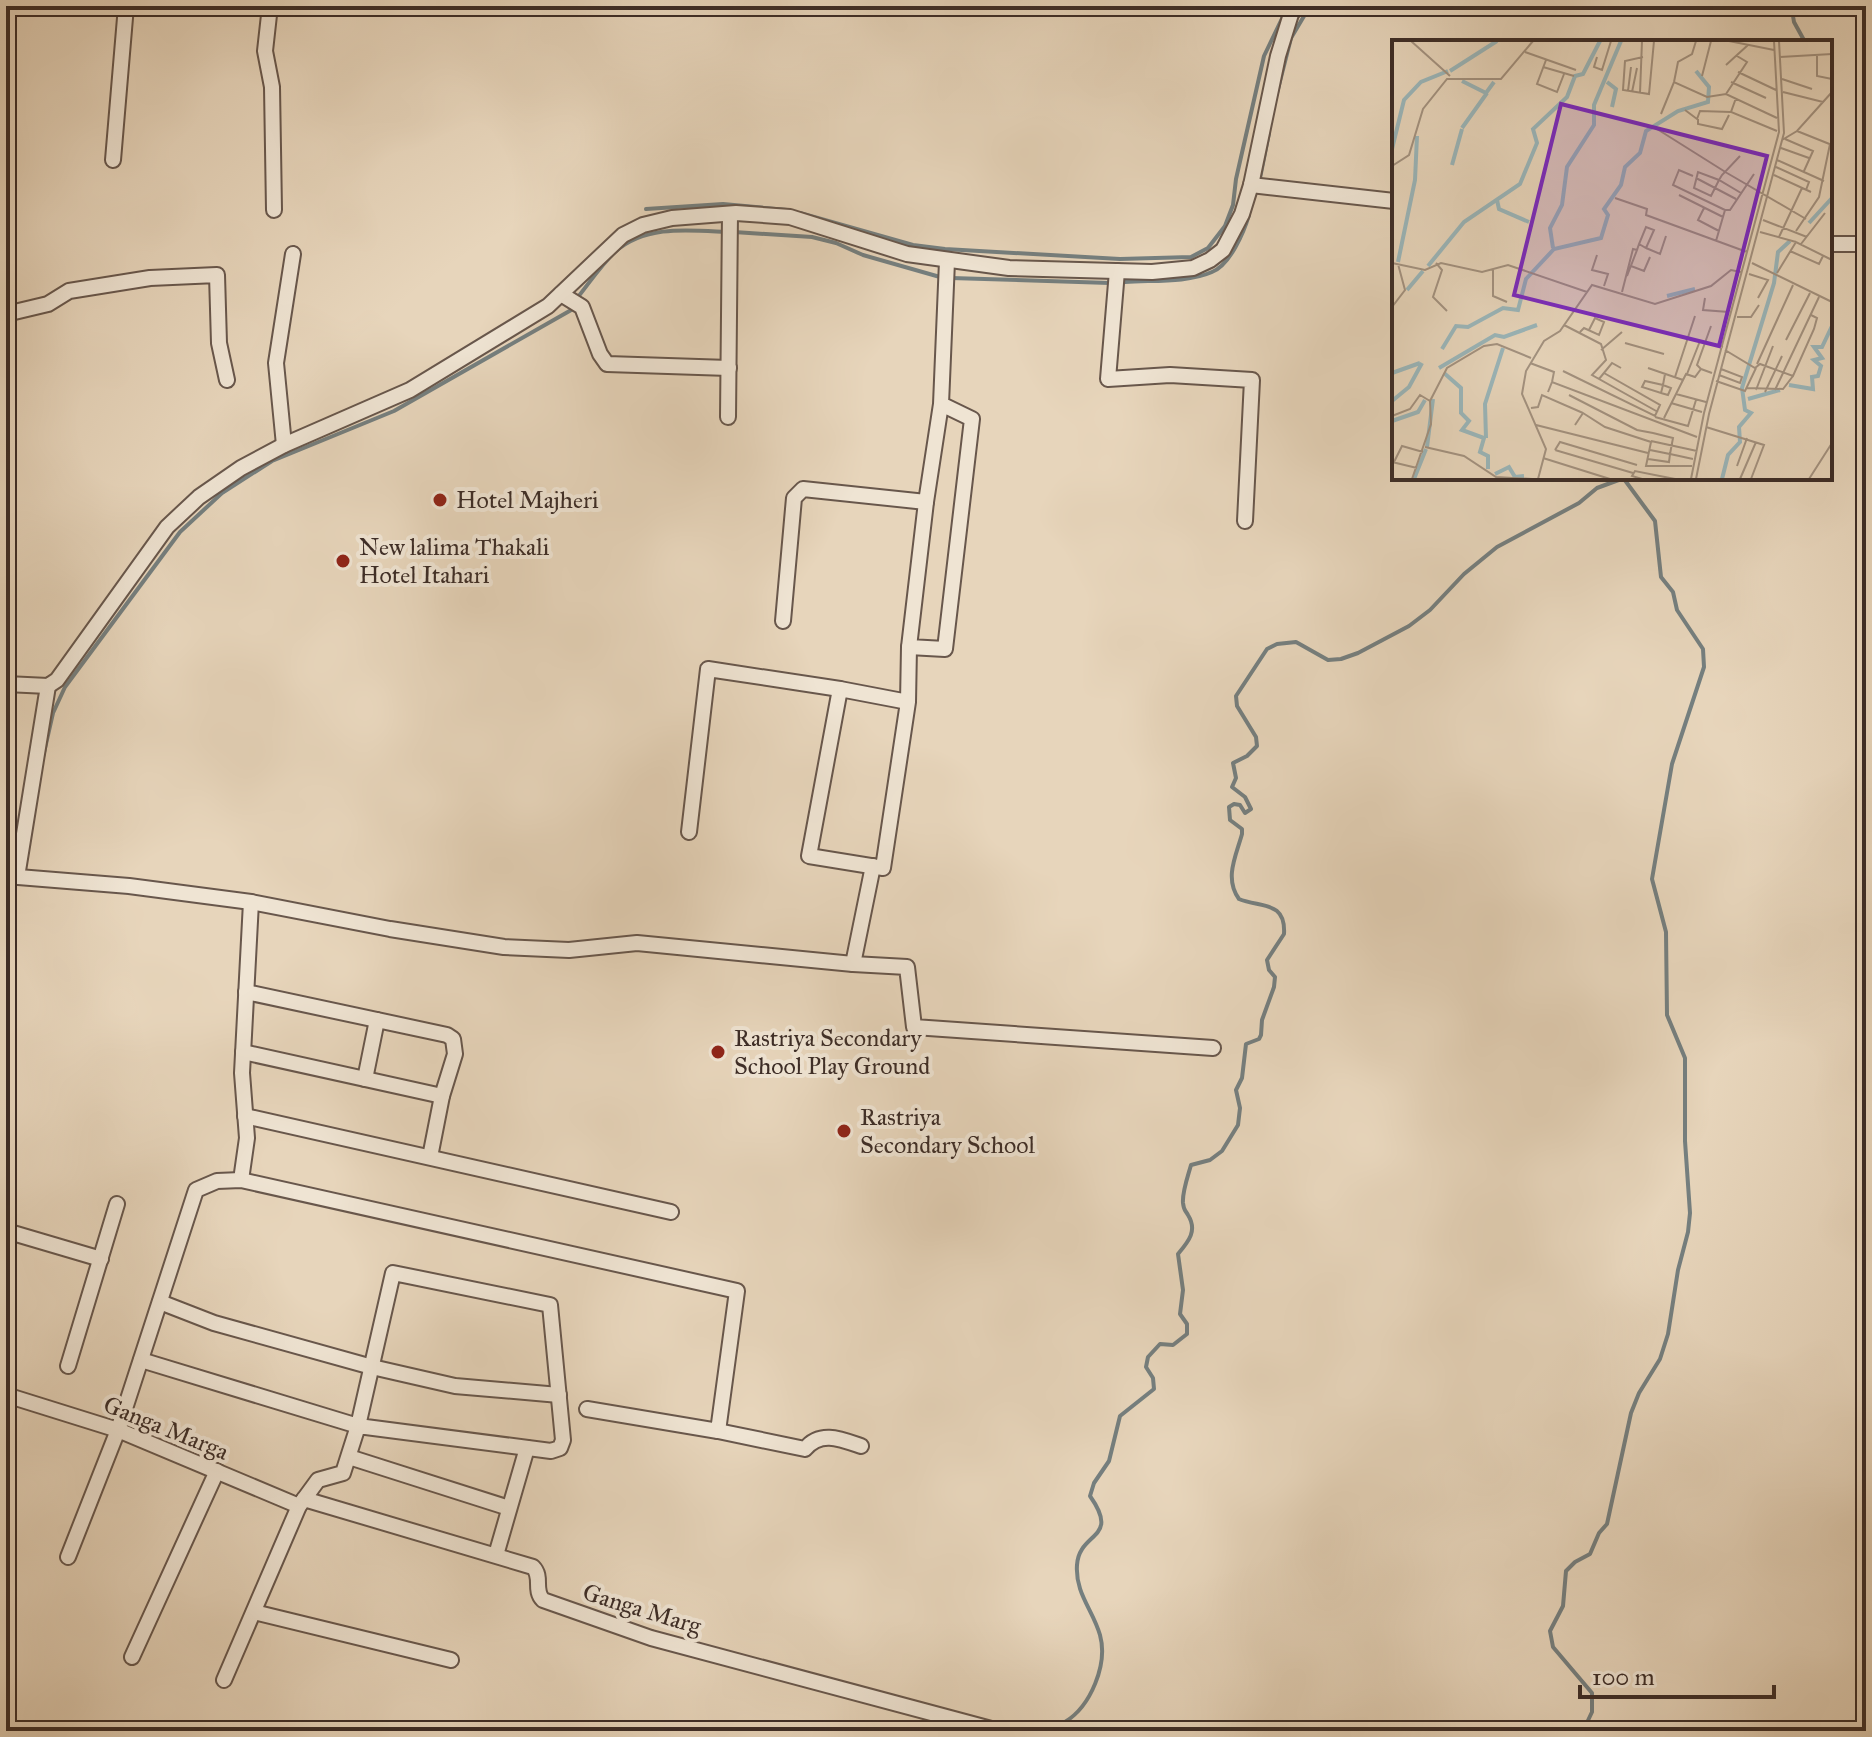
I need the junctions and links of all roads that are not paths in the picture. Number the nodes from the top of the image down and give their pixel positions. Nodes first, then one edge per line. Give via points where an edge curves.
1 (126, 6) edge
2 (270, 6) edge
3 (1297, 6) edge
4 (113, 160) dead end
5 (1251, 185) junction
6 (1392, 201) edge
7 (274, 210) dead end
8 (730, 214) junction
9 (1832, 244) edge
10 (1866, 244) edge
11 (293, 254) dead end
12 (947, 261) junction
13 (1117, 271) junction
14 (561, 294) junction
15 (6, 314) edge
16 (729, 368) junction
17 (227, 380) dead end
18 (941, 404) junction
19 (728, 417) dead end
20 (284, 445) junction
21 (926, 502) junction
22 (1245, 521) dead end
23 (783, 621) dead end
24 (909, 647) junction
25 (6, 684) edge
26 (48, 686) junction
27 (840, 689) junction
28 (908, 702) junction
29 (689, 832) dead end
30 (873, 866) junction
31 (11, 877) edge
32 (251, 902) junction
33 (853, 964) junction
34 (246, 992) junction
35 (377, 1020) junction
36 (1213, 1048) dead end
37 (243, 1052) junction
38 (365, 1079) junction
39 (442, 1096) junction
40 (245, 1116) junction
41 (430, 1157) junction
42 (241, 1180) junction
43 (117, 1204) dead end
44 (671, 1212) dead end
45 (6, 1231) edge
46 (101, 1259) junction
47 (160, 1302) junction
48 (141, 1360) junction
49 (68, 1366) dead end
50 (372, 1367) junction
51 (6, 1395) edge
52 (559, 1395) junction
53 (587, 1409) dead end
54 (358, 1426) junction
55 (118, 1430) junction
56 (718, 1431) junction
57 (861, 1446) dead end
58 (527, 1448) junction
59 (349, 1457) junction
60 (217, 1471) junction
61 (302, 1502) junction
62 (509, 1508) junction
63 (496, 1555) junction
64 (68, 1557) dead end
65 (254, 1612) junction
66 (132, 1657) dead end
67 (451, 1660) dead end
68 (224, 1680) dead end
69 (995, 1730) edge

1 - 4 street
2 - 7 street via 265,58 272,87
3 - 5 street via 1278,56
5 - 6 street
5 - 13 street via 1223,250 1210,260 1173,271
8 - 12 street via 790,217 877,246
8 - 14 street via 643,225 623,235
8 - 16 street
9 - 10 street
11 - 20 street via 276,363
12 - 13 street
12 - 18 street
13 - 22 street via 1108,379 1170,375 1252,380
14 - 16 street via 582,307 607,364
14 - 20 street via 410,390
15 - 17 street via 48,304 69,291 150,278 217,275 219,343
16 - 19 street
18 - 21 street
18 - 24 street via 972,419 945,649
20 - 26 street via 199,497 167,527
21 - 23 street via 803,489 794,498
21 - 24 street
24 - 28 street
25 - 26 street
26 - 31 street
27 - 28 street
27 - 29 street via 708,669
27 - 30 street via 809,856
28 - 30 street via 883,868
30 - 33 street
31 - 32 street
32 - 33 street via 504,947 569,950 637,943
32 - 34 street
33 - 36 street via 907,967 914,1027
34 - 35 street
34 - 37 street
35 - 38 street
35 - 39 street via 453,1039 455,1054
37 - 38 street
37 - 40 street
38 - 39 street
39 - 41 street
40 - 41 street
40 - 42 street
41 - 44 street
42 - 47 street via 217,1181 196,1190
42 - 56 street via 737,1291
43 - 46 street
45 - 46 street
46 - 49 street
47 - 48 street
47 - 50 street via 214,1323
48 - 54 street
48 - 55 street
50 - 52 street via 455,1386
50 - 52 street via 393,1273 550,1305
50 - 54 street
51 - 55 street, Ganga Marga
52 - 58 street via 560,1448
53 - 56 street
54 - 58 street
54 - 59 street
55 - 60 street, Ganga Marga
55 - 64 street
56 - 57 street via 805,1449 825,1436
58 - 62 street
59 - 61 street via 343,1473 318,1480
59 - 62 street
60 - 61 street, Ganga Marga
60 - 66 street
61 - 63 street, Ganga Marg
61 - 65 street
62 - 63 street
63 - 69 street, Ganga Marg via 533,1567 539,1597 651,1638
65 - 67 street
65 - 68 street

